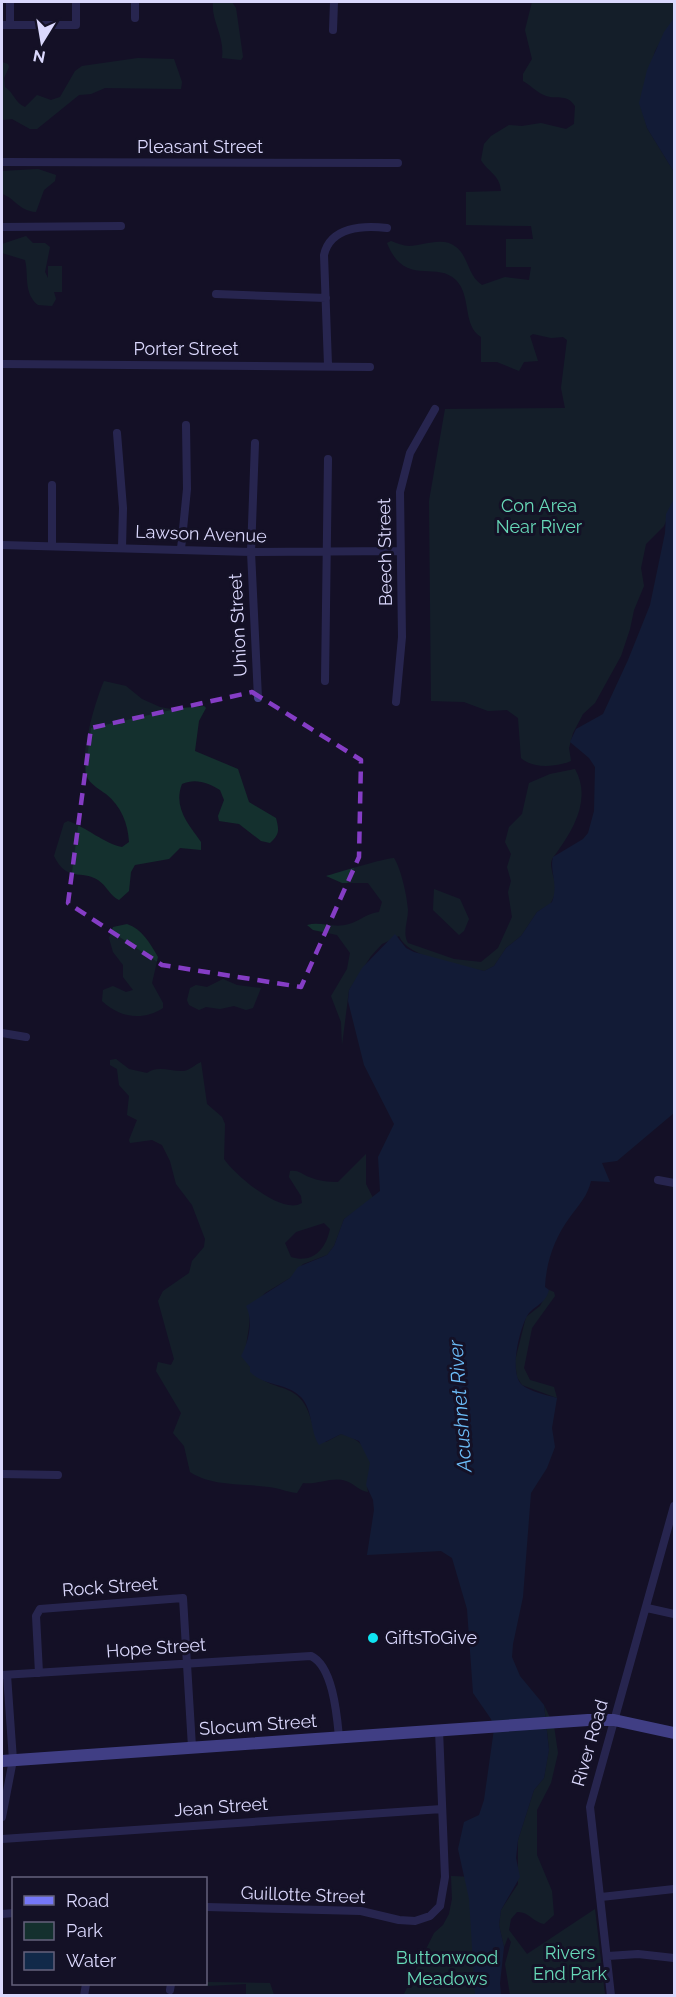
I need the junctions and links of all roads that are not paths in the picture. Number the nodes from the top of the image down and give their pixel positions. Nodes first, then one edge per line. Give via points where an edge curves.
1 (10, 2) edge
2 (76, 2) edge
3 (135, 2) edge
4 (334, 2) edge
5 (135, 18) dead end
6 (6, 25) edge
7 (333, 30) dead end
8 (2, 162) edge
9 (398, 163) dead end
10 (121, 226) dead end
11 (2, 227) edge
12 (387, 228) dead end
13 (216, 294) dead end
14 (326, 298) junction
15 (2, 364) edge
16 (328, 365) junction
17 (370, 367) dead end
18 (435, 410) dead end
19 (186, 425) dead end
20 (117, 433) dead end
21 (255, 443) dead end
22 (328, 459) dead end
23 (52, 485) dead end
24 (2, 545) edge
25 (52, 546) junction
26 (122, 548) junction
27 (181, 549) junction
28 (399, 551) junction
29 (251, 552) junction
30 (325, 552) junction
31 (326, 681) dead end
32 (258, 698) dead end
33 (396, 702) dead end
34 (2, 1034) edge
35 (26, 1037) dead end
36 (658, 1180) dead end
37 (675, 1183) edge
38 (2, 1474) edge
39 (58, 1475) dead end
40 (674, 1509) edge
41 (647, 1608) junction
42 (675, 1614) edge
43 (188, 1663) junction
44 (39, 1673) junction
45 (4, 1675) edge
46 (614, 1719) junction
47 (439, 1730) junction
48 (675, 1733) edge
49 (339, 1737) junction
50 (192, 1747) junction
51 (8, 1760) edge
52 (442, 1809) junction
53 (2, 1817) edge
54 (2, 1839) edge
55 (675, 1889) edge
56 (601, 1897) junction
57 (207, 1907) edge
58 (608, 1956) junction
59 (675, 1958) edge
60 (611, 1995) edge

1 - 6 street
2 - 6 street via 76,25
3 - 5 street
4 - 7 street
8 - 9 street, Pleasant Street
10 - 11 street
12 - 14 street via 350,230 336,235 326,245
13 - 14 street
14 - 16 street
15 - 16 street, Porter Street
16 - 17 street, Porter Street
18 - 28 street, Beech Street via 410,453 400,492
19 - 27 street via 187,489
20 - 26 street
21 - 29 street, Union Street
22 - 30 street
23 - 25 street
24 - 25 street, Lawson Avenue
25 - 26 street, Lawson Avenue
26 - 27 street, Lawson Avenue
27 - 29 street, Lawson Avenue
28 - 30 street, Lawson Avenue
28 - 33 street, Beech Street via 402,637
29 - 30 street, Lawson Avenue
29 - 32 street, Union Street
30 - 31 street
34 - 35 street
36 - 37 street
38 - 39 street
40 - 41 street, River Road
41 - 42 street
41 - 46 street, River Road
43 - 44 street, Hope Street
43 - 44 street, Rock Street via 183,1598 40,1609 36,1616
43 - 49 street, Hope Street via 313,1657 334,1694
43 - 50 street
44 - 45 street, Hope Street
45 - 51 street
46 - 47 street, Slocum Street
46 - 48 street, Slocum Street
46 - 56 street, River Road via 590,1807
47 - 49 street, Slocum Street
47 - 52 street, Guillotte Street
49 - 50 street, Slocum Street
50 - 51 street, Slocum Street
51 - 53 street
52 - 54 street, Jean Street
52 - 57 street, Guillotte Street via 444,1888 440,1906 425,1918 410,1922 361,1911
55 - 56 street
56 - 58 street, River Road
58 - 59 street
58 - 60 street, River Road

